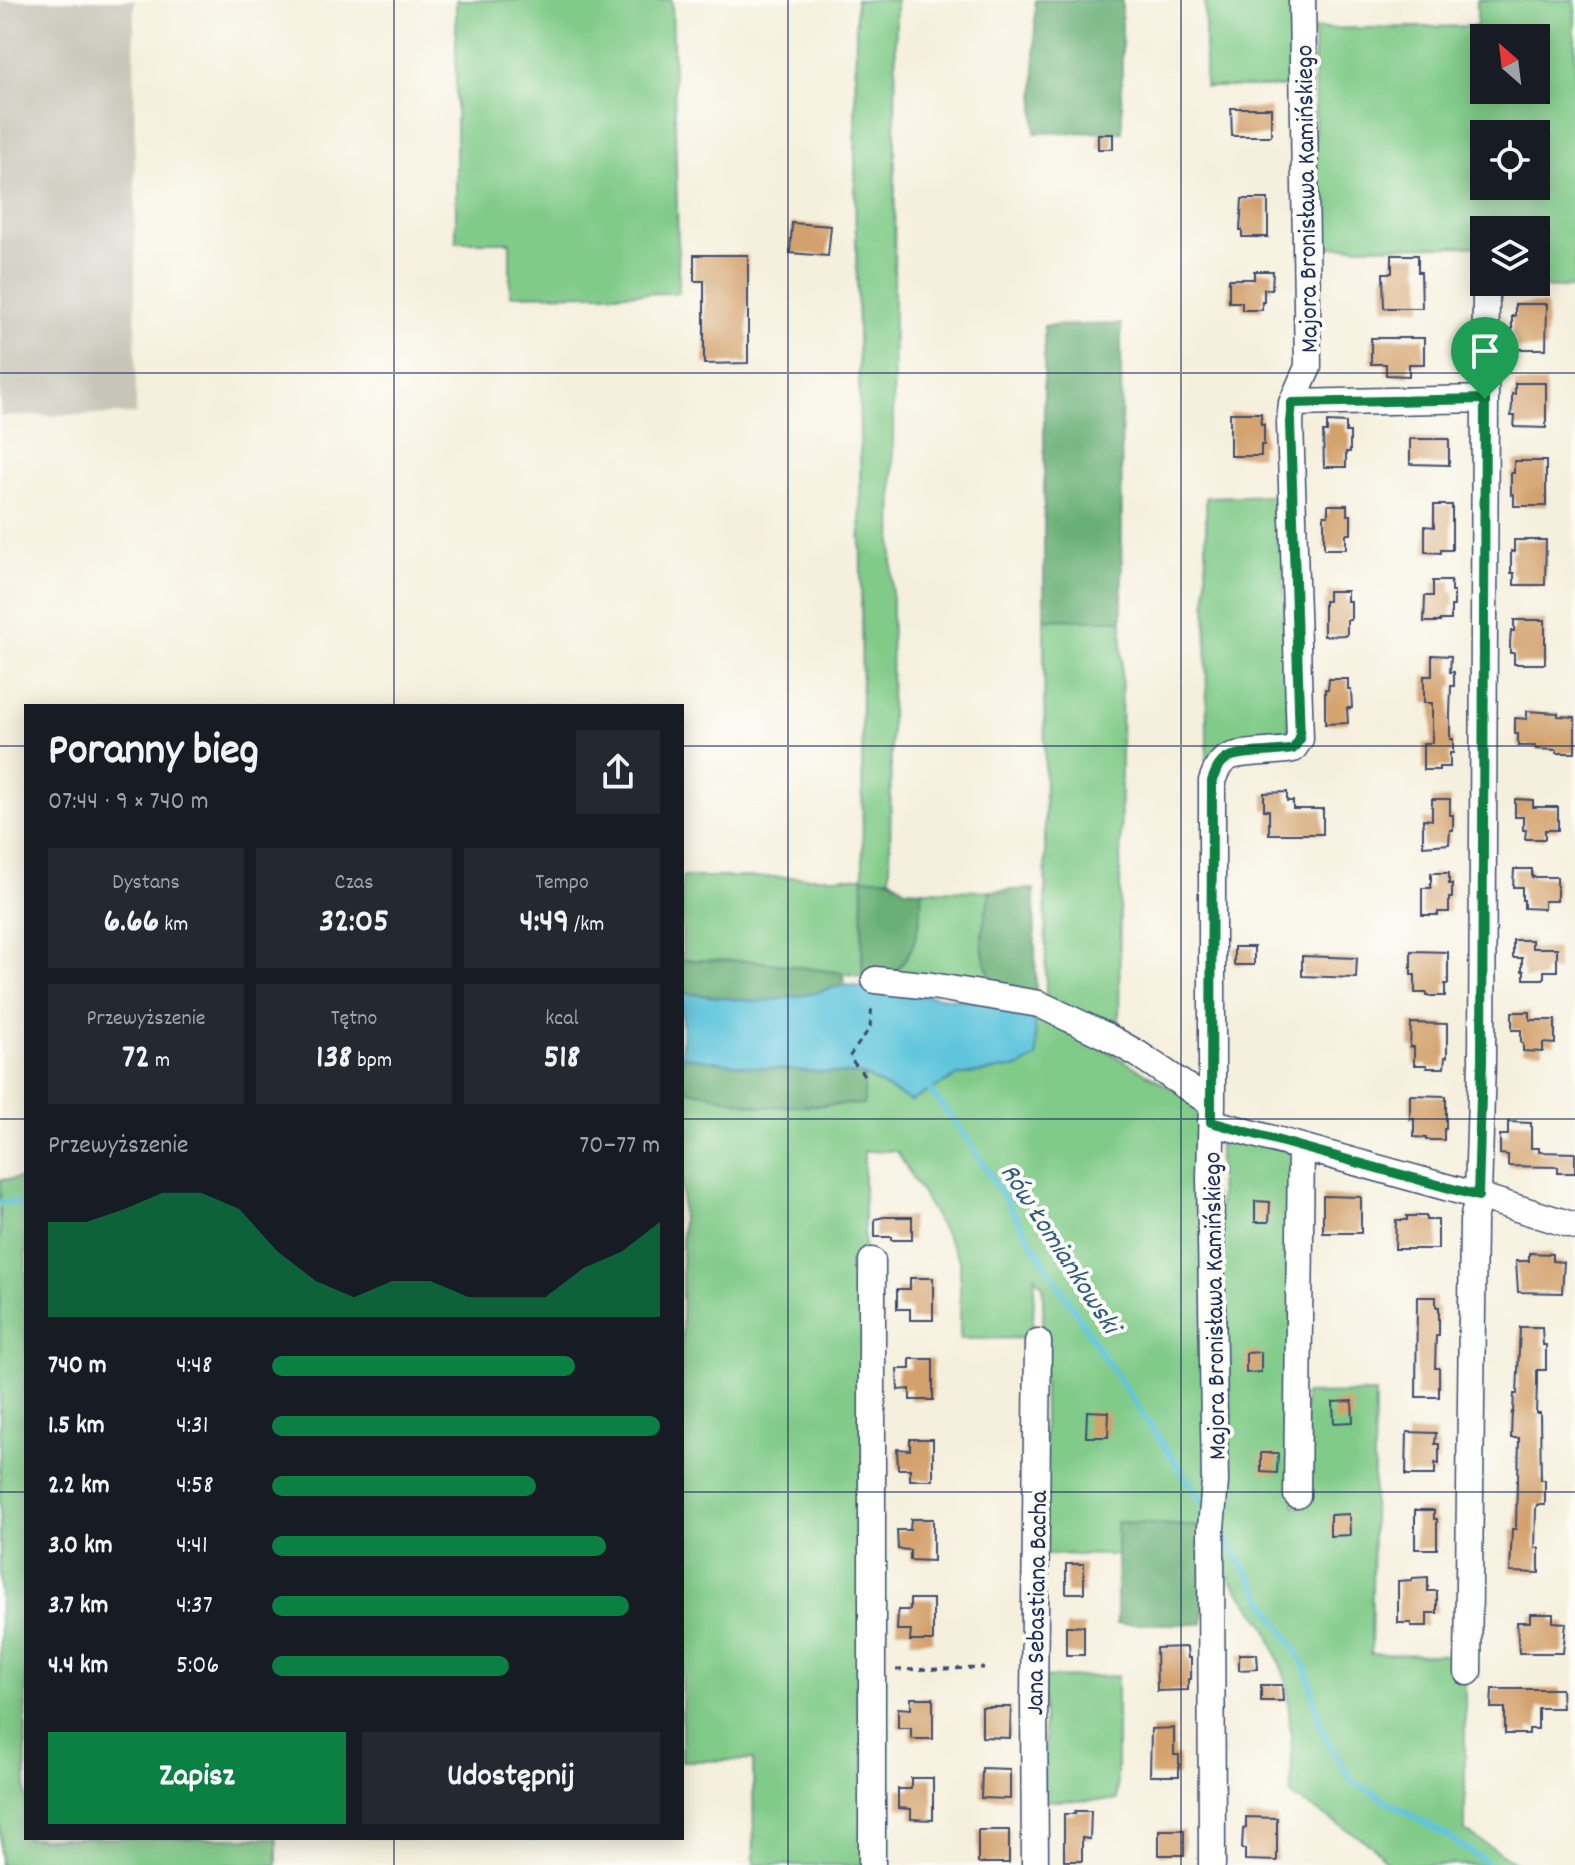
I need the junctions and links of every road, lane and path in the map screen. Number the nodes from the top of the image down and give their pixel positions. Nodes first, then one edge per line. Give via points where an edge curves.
1 (1302, 0) edge
2 (1486, 296) edge
3 (1485, 399) junction
4 (1292, 403) junction
5 (875, 980) joint
6 (864, 1075) dead end
7 (1212, 1113) junction
8 (1301, 1147) junction
9 (1478, 1196) junction
10 (1575, 1226) edge
11 (872, 1261) dead end
12 (1038, 1342) dead end
13 (1297, 1495) dead end
14 (984, 1668) dead end
15 (872, 1670) junction
16 (1468, 1672) dead end
17 (872, 1865) edge
18 (1035, 1865) edge
19 (1212, 1865) edge

1 - 4 street, Majora Bronisława Kamińskiego via 1308,367
2 - 3 street
3 - 4 street
3 - 9 street
4 - 7 street, Majora Bronisława Kamińskiego via 1300,739 1293,749 1281,752 1233,755 1223,760 1212,781
5 - 6 path via 870,1028 849,1057
5 - 7 street via 1039,1004 1138,1054
7 - 8 street
7 - 19 street, Majora Bronisława Kamińskiego
8 - 9 street
8 - 13 street
9 - 10 street
9 - 16 street via 1473,1221
11 - 15 street
12 - 18 street, Jana Sebastiana Bacha
14 - 15 path
15 - 17 street

